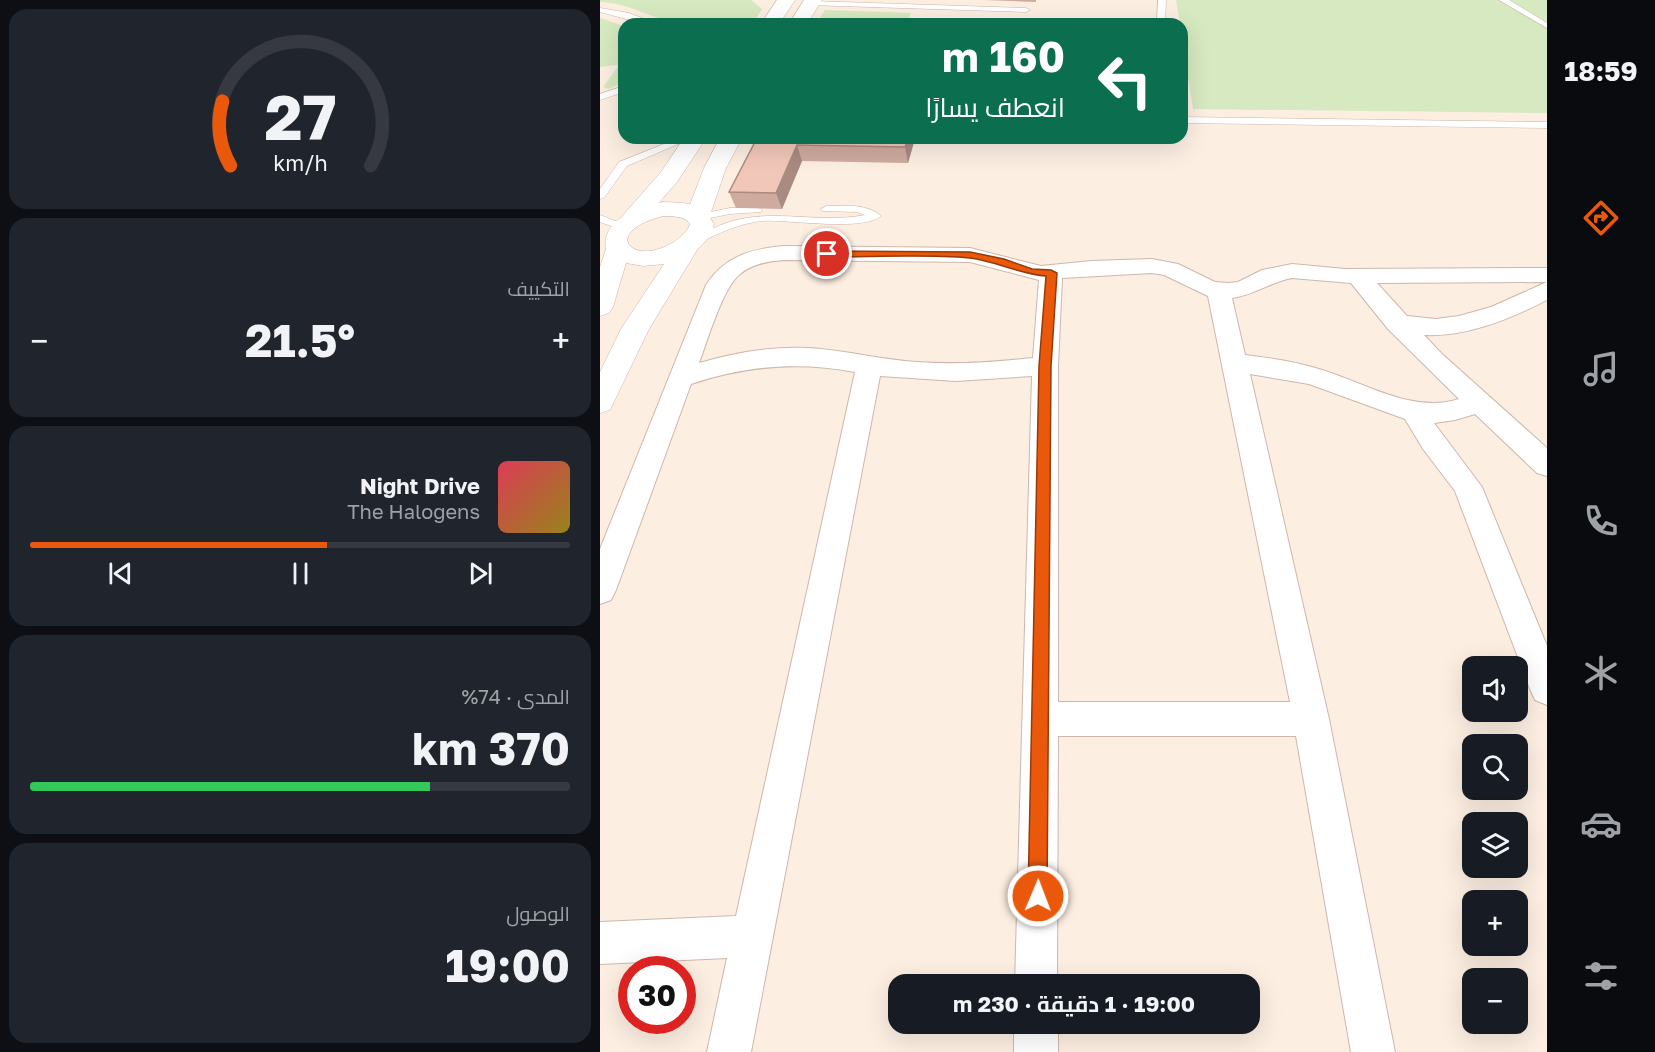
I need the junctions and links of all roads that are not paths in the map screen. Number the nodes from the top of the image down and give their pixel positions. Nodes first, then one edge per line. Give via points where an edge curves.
1 (785, 0) edge
2 (1162, 0) edge
3 (1503, 0) edge
4 (812, 2) edge
5 (959, 4) edge
6 (600, 10) edge
7 (1026, 10) dead end
8 (635, 18) edge
9 (774, 18) edge
10 (802, 18) edge
11 (1161, 18) edge
12 (1547, 26) edge
13 (618, 91) edge
14 (600, 97) edge
15 (1188, 120) edge
16 (1547, 125) edge
17 (671, 144) edge
18 (691, 144) edge
19 (728, 144) edge
20 (600, 196) edge
21 (754, 210) junction
22 (699, 216) junction
23 (618, 228) edge
24 (691, 244) junction
25 (1051, 273) junction
26 (1547, 275) edge
27 (1358, 276) junction
28 (1547, 290) edge
29 (1219, 291) junction
30 (600, 307) edge
31 (1506, 309) junction
32 (1547, 312) edge
33 (1397, 323) junction
34 (1453, 326) junction
35 (1432, 360) junction
36 (1235, 363) junction
37 (869, 366) junction
38 (1045, 366) junction
39 (680, 378) junction
40 (600, 402) edge
41 (1478, 403) junction
42 (1416, 412) junction
43 (1547, 465) edge
44 (600, 590) edge
45 (1547, 688) edge
46 (1040, 719) junction
47 (1311, 719) junction
48 (752, 936) junction
49 (600, 943) edge
50 (1036, 974) edge
51 (1036, 1034) edge
52 (729, 1052) edge
53 (1035, 1052) edge
54 (1373, 1052) edge

1 - 4 street
1 - 9 street
2 - 11 lane
3 - 12 lane
4 - 5 lane
4 - 10 street
5 - 7 lane
6 - 8 lane
13 - 14 lane
15 - 16 lane
17 - 20 lane via 629,160
18 - 23 street via 669,177
19 - 22 street via 714,168
21 - 21 lane via 853,220 876,216 858,209
21 - 22 lane
21 - 24 lane
22 - 23 street via 683,209 663,209
22 - 24 street via 703,228
23 - 24 street via 635,258 662,257
23 - 30 street
24 - 40 street via 635,329
25 - 29 street via 1105,267 1161,267
25 - 38 street
25 - 39 street via 1030,272 970,255 784,253 754,258 723,277
26 - 27 street
27 - 29 street via 1292,271 1270,275 1243,289
27 - 33 street
28 - 31 street
29 - 36 street
31 - 32 street
31 - 34 street
33 - 34 street
33 - 35 street
34 - 35 street via 1440,341
35 - 41 street
36 - 42 street via 1315,377
36 - 47 street
37 - 38 street via 974,372
37 - 39 street via 825,358 778,357 729,363
37 - 48 street
38 - 46 street
39 - 44 street
41 - 42 street via 1450,412
41 - 43 street
42 - 45 street via 1428,437 1468,487
46 - 47 street
46 - 50 street
47 - 54 street
48 - 49 street
48 - 52 street
51 - 53 street

